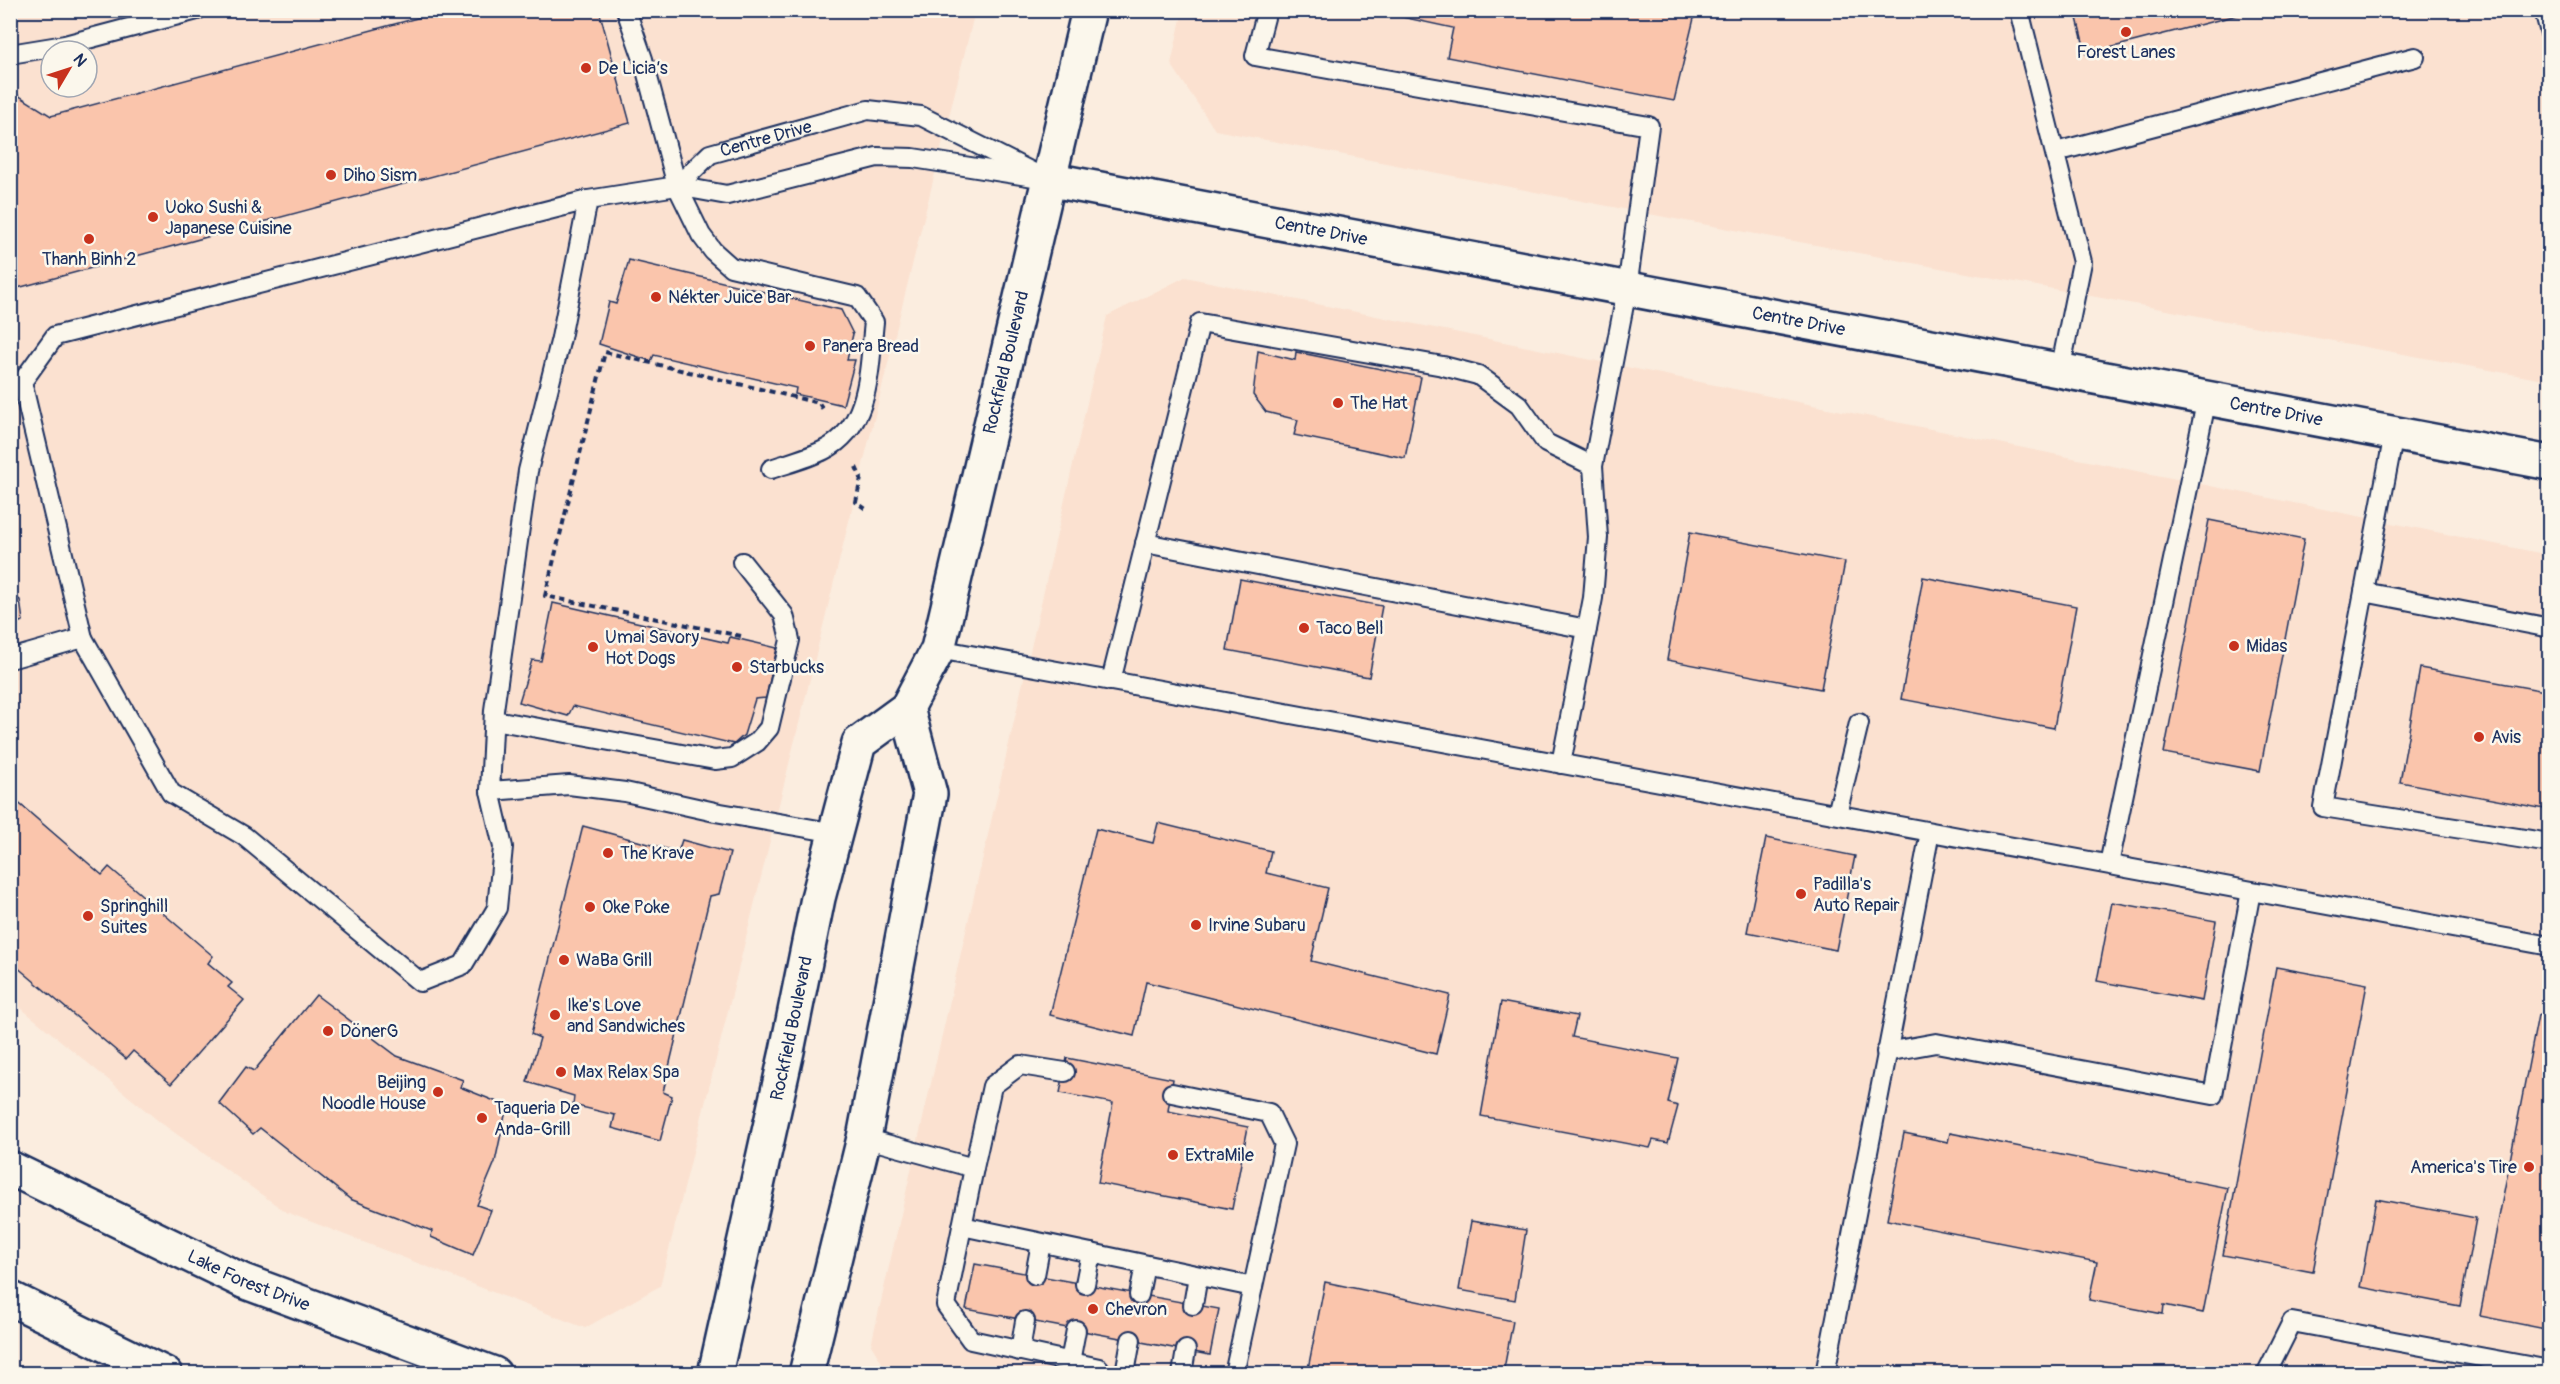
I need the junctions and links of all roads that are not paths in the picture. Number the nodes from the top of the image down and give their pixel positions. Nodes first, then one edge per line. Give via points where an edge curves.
1 (197, 10) edge
2 (626, 10) edge
3 (1089, 10) edge
4 (1267, 10) edge
5 (2019, 10) edge
6 (2544, 10) edge
7 (2550, 33) edge
8 (10, 54) edge
9 (2415, 57) dead end
10 (2056, 152) junction
11 (1047, 179) junction
12 (677, 186) junction
13 (588, 200) junction
14 (1627, 289) junction
15 (2060, 370) junction
16 (2207, 398) junction
17 (2394, 434) junction
18 (2550, 463) edge
19 (1593, 466) junction
20 (771, 469) dead end
21 (1145, 543) junction
22 (742, 562) dead end
23 (2364, 592) junction
24 (2550, 628) edge
25 (1587, 629) junction
26 (83, 638) junction
27 (938, 649) junction
28 (10, 659) edge
29 (1111, 681) junction
30 (907, 708) junction
31 (494, 720) junction
32 (1860, 723) dead end
33 (1561, 764) junction
34 (490, 790) junction
35 (1837, 814) junction
36 (1930, 832) junction
37 (836, 833) junction
38 (2550, 843) edge
39 (2109, 864) junction
40 (2251, 891) junction
41 (2550, 946) edge
42 (1886, 1053) junction
43 (1065, 1072) dead end
44 (1172, 1093) dead end
45 (864, 1138) junction
46 (10, 1168) edge
47 (974, 1168) junction
48 (962, 1226) junction
49 (1041, 1243) junction
50 (1092, 1253) junction
51 (1145, 1265) junction
52 (1035, 1275) dead end
53 (1198, 1276) junction
54 (1085, 1284) dead end
55 (1253, 1287) junction
56 (1139, 1295) dead end
57 (10, 1298) edge
58 (1193, 1305) dead end
59 (1025, 1321) dead end
60 (1076, 1330) dead end
61 (1131, 1340) dead end
62 (1186, 1350) dead end
63 (1020, 1351) junction
64 (1070, 1362) junction
65 (2550, 1370) edge
66 (1099, 1371) edge
67 (1125, 1373) edge
68 (165, 1374) edge
69 (494, 1374) edge
70 (715, 1374) edge
71 (806, 1374) edge
72 (1182, 1374) edge
73 (1234, 1374) edge
74 (1825, 1374) edge
75 (2266, 1374) edge

1 - 8 lane via 65,45
2 - 12 lane
3 - 11 main road, Rockfield Boulevard
4 - 14 lane via 1255,56 1649,126
5 - 10 lane
6 - 7 lane
9 - 10 lane
10 - 15 lane via 2082,262
11 - 12 lane, Centre Drive via 878,157 727,195
11 - 12 lane, Centre Drive via 921,116 868,110 710,154
11 - 14 main road, Centre Drive
11 - 27 main road, Rockfield Boulevard
12 - 13 lane
12 - 20 lane via 701,235 731,267 858,297 874,322 865,402 843,436 825,450
13 - 26 lane via 55,336 22,382
13 - 31 lane via 561,338 528,471
14 - 15 main road, Centre Drive
14 - 19 lane
15 - 16 main road, Centre Drive
16 - 17 main road, Centre Drive
16 - 39 lane
17 - 18 main road, Centre Drive
17 - 23 lane
19 - 21 lane via 1546,443 1519,405 1478,375 1200,322
19 - 25 lane via 1598,537
21 - 25 lane
21 - 29 lane
22 - 31 lane via 784,615 790,640 769,728 757,742 732,758 715,760
23 - 24 lane
23 - 38 lane via 2323,807
25 - 33 lane
26 - 28 lane
26 - 34 lane via 171,793 244,836 420,982 464,965 497,908 503,847
27 - 29 lane
27 - 30 main road, Rockfield Boulevard
29 - 33 lane
30 - 37 main road, Rockfield Boulevard via 859,743
30 - 45 main road via 930,794
31 - 34 lane
32 - 35 lane
33 - 35 lane
34 - 37 lane via 569,785
35 - 36 lane
36 - 39 lane
36 - 42 lane
37 - 70 main road, Rockfield Boulevard via 818,898
39 - 40 lane
40 - 41 lane
40 - 42 lane via 2213,1095 1936,1043
42 - 74 lane
43 - 47 lane via 1020,1065 992,1086
44 - 55 lane via 1269,1113 1284,1144
45 - 47 lane
45 - 71 main road
46 - 69 main road, Lake Forest Drive via 243,1281
47 - 48 lane
48 - 49 lane
48 - 63 lane via 946,1305 970,1340
49 - 50 lane
49 - 52 lane
50 - 51 lane
50 - 54 lane
51 - 53 lane
51 - 56 lane
53 - 55 lane
53 - 58 lane
55 - 73 lane
57 - 68 main road
59 - 63 lane
60 - 64 lane
61 - 67 lane
62 - 72 lane
63 - 64 lane
64 - 66 lane
65 - 75 lane via 2292,1322
66 - 67 lane

